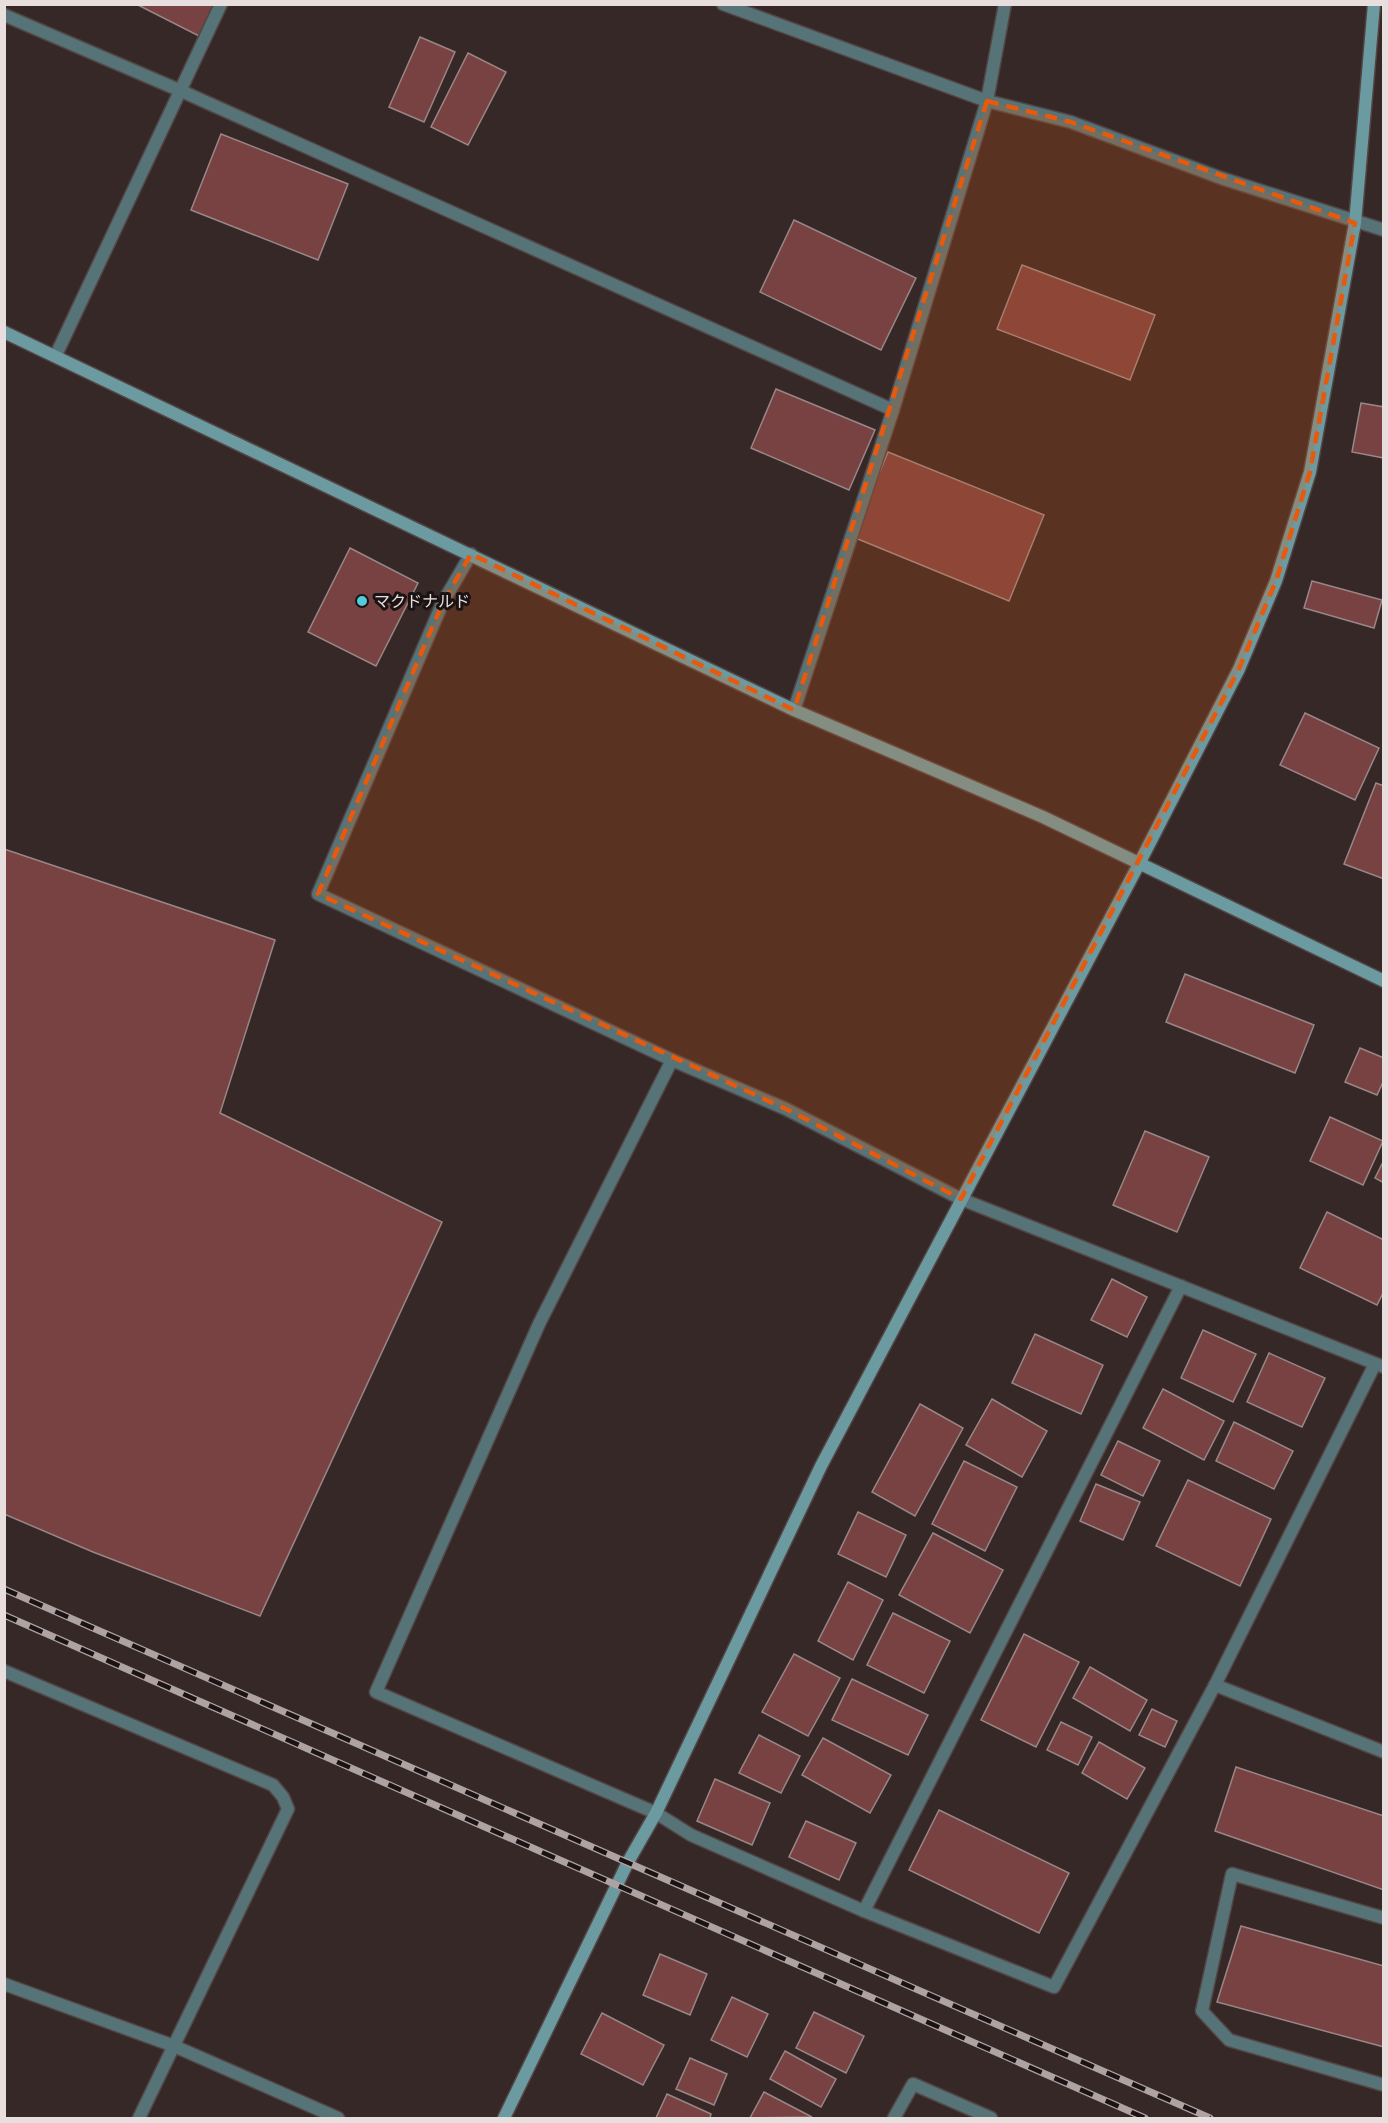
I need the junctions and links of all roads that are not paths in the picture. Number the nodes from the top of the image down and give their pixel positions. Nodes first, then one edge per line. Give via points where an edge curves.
1 (221, 4) edge
2 (723, 4) edge
3 (1005, 4) edge
4 (1374, 4) edge
5 (4, 15) edge
6 (179, 90) junction
7 (987, 101) junction
8 (1354, 223) junction
9 (1383, 230) edge
10 (4, 332) edge
11 (56, 355) junction
12 (893, 410) junction
13 (471, 554) junction
14 (794, 710) junction
15 (1139, 864) junction
16 (1383, 981) edge
17 (672, 1060) junction
18 (961, 1199) junction
19 (1181, 1286) junction
20 (1379, 1365) edge
21 (4, 1671) edge
22 (1215, 1685) junction
23 (1383, 1752) edge
24 (656, 1813) junction
25 (864, 1911) junction
26 (1383, 1918) edge
27 (4, 1984) edge
28 (174, 2046) junction
29 (1383, 2085) edge
30 (139, 2118) edge
31 (338, 2118) edge
32 (504, 2118) edge
33 (894, 2118) edge
34 (991, 2118) edge

1 - 6 street
2 - 7 street
3 - 7 street
4 - 8 street
5 - 6 street
6 - 11 street
6 - 12 street
7 - 8 street via 1071,122
7 - 12 street
8 - 9 street
8 - 15 street via 1310,472 1276,581 1239,669
10 - 11 street
11 - 13 street
12 - 14 street
13 - 14 street
13 - 17 street via 443,602 318,894
14 - 15 street via 1043,817
15 - 16 street
15 - 18 street
17 - 18 street via 786,1109
17 - 24 street via 539,1324 376,1692
18 - 19 street
18 - 24 street via 821,1466
19 - 20 street
19 - 25 street
20 - 22 street
21 - 28 street via 273,1785 283,1797 288,1809
22 - 23 street
22 - 25 street via 1054,1988
24 - 25 street via 691,1835
24 - 32 street via 628,1862
26 - 29 street via 1232,1874 1202,2011 1229,2040
27 - 28 street
28 - 30 street
28 - 31 street
33 - 34 street via 913,2084

